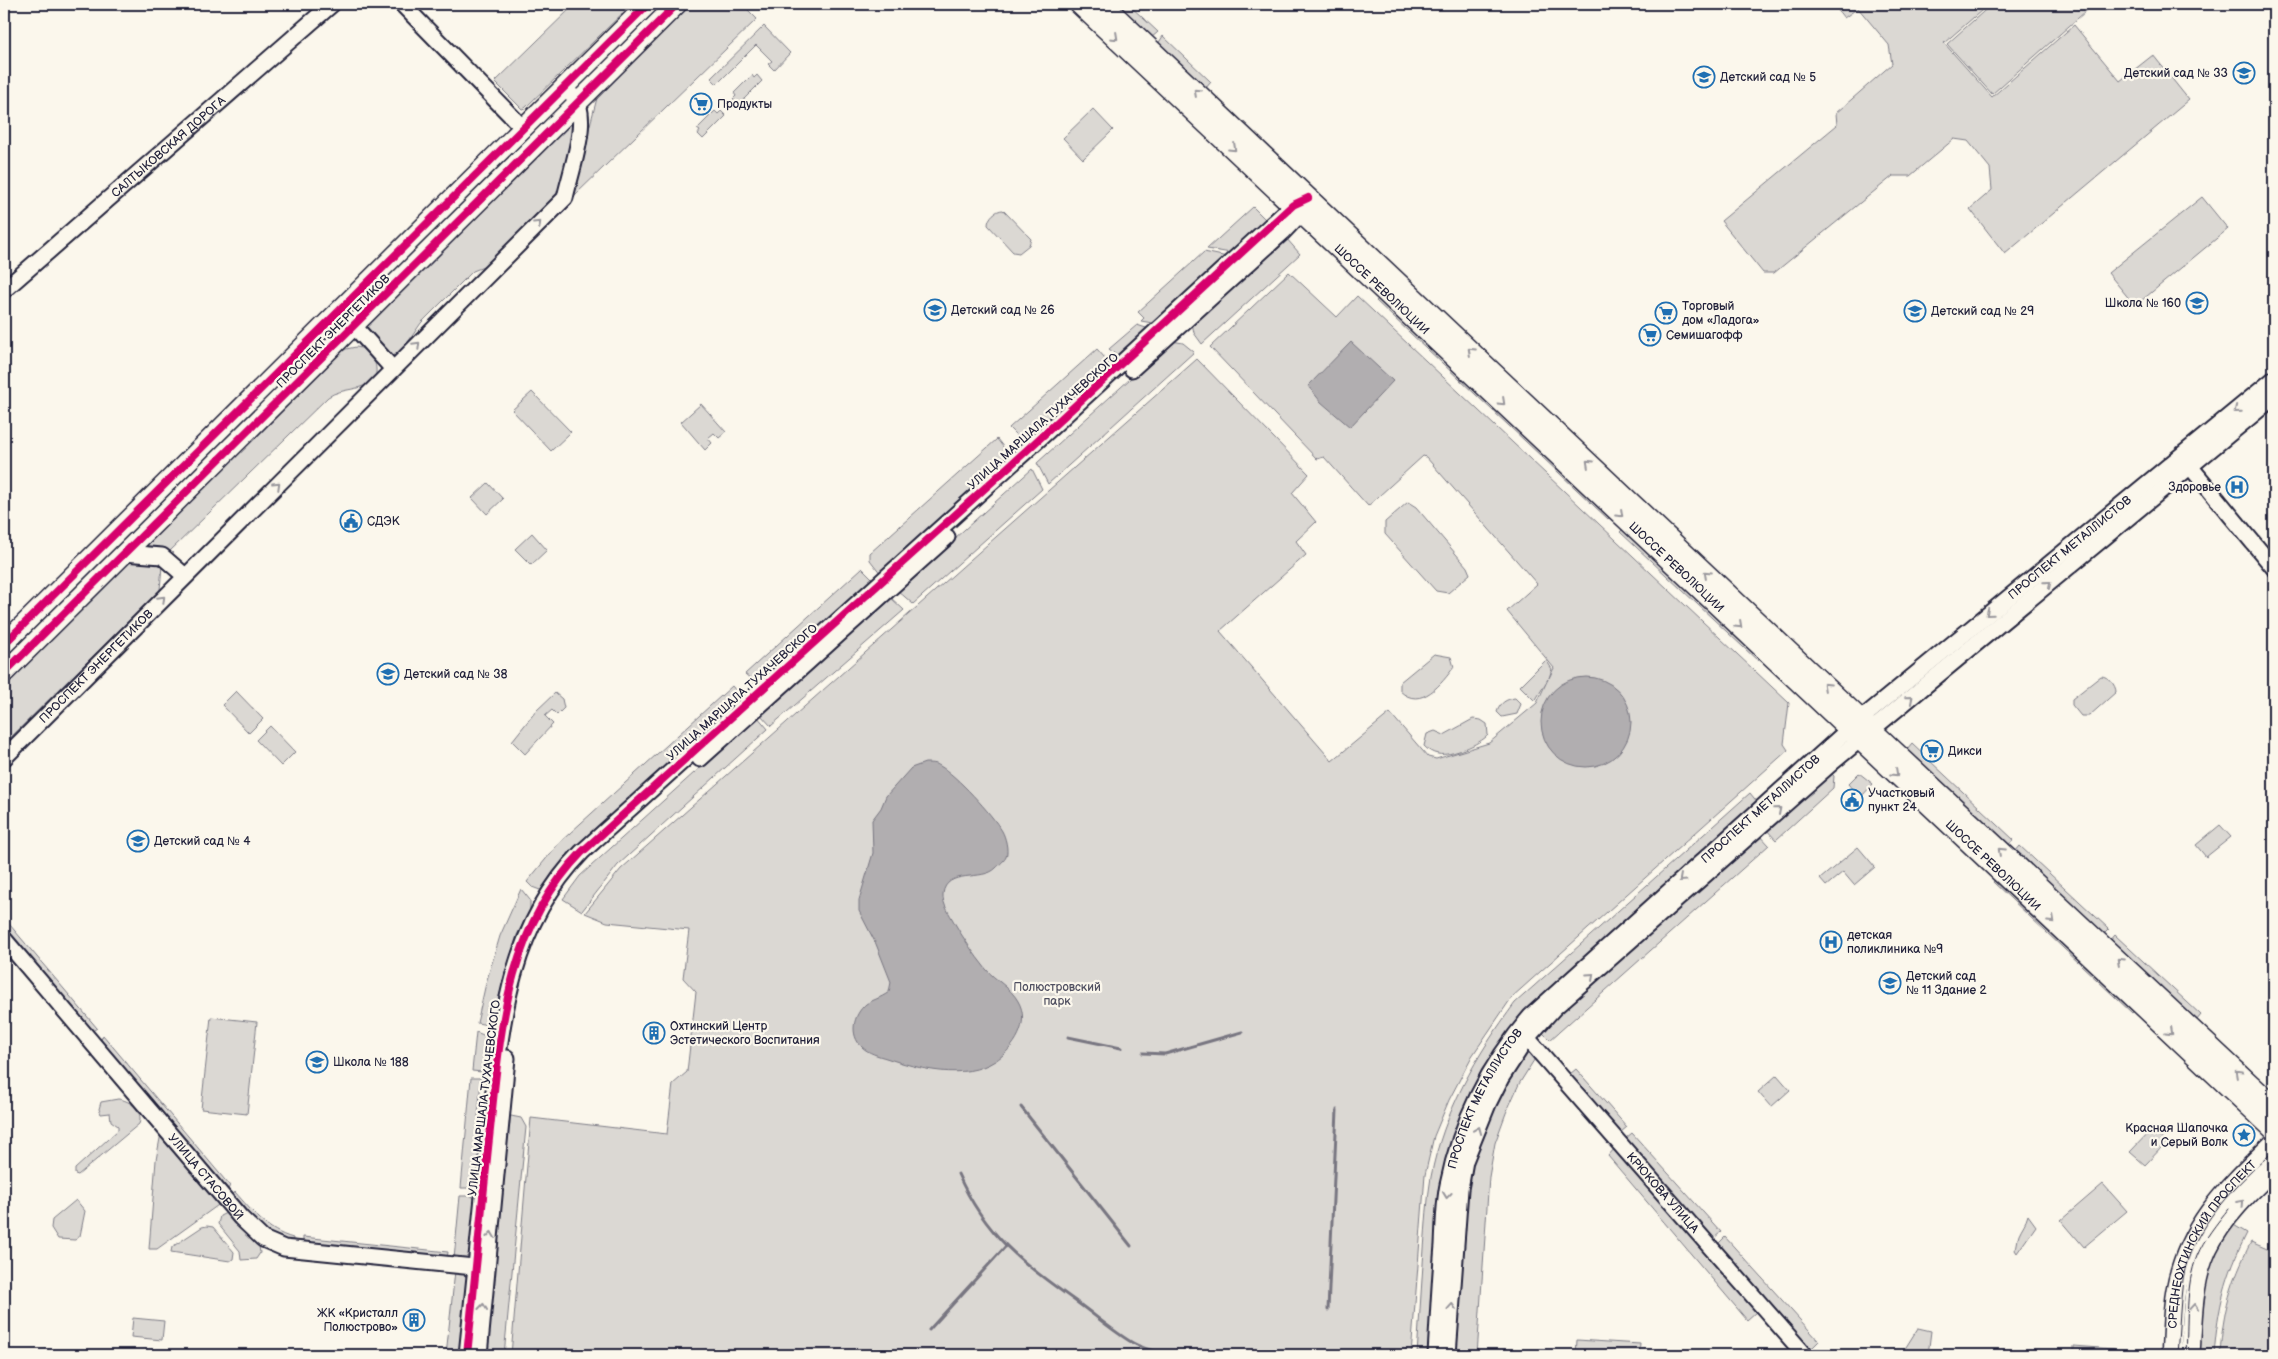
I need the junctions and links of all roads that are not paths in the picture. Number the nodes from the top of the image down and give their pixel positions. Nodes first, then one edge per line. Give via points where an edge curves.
1 (332, 4) edge
2 (402, 4) edge
3 (648, 4) edge
4 (677, 4) edge
5 (1079, 4) edge
6 (1103, 4) edge
7 (564, 87) junction
8 (579, 102) junction
9 (523, 128) junction
10 (1301, 205) junction
11 (4, 290) edge
12 (354, 326) junction
13 (393, 369) junction
14 (2274, 379) edge
15 (2274, 397) edge
16 (2186, 461) junction
17 (124, 553) junction
18 (2274, 568) edge
19 (185, 576) junction
20 (4, 644) edge
21 (4, 673) edge
22 (1860, 729) junction
23 (4, 758) edge
24 (4, 939) edge
25 (1523, 1034) junction
26 (2274, 1106) edge
27 (2274, 1130) edge
28 (2274, 1143) edge
29 (2274, 1169) edge
30 (482, 1268) junction
31 (467, 1355) edge
32 (479, 1355) edge
33 (1436, 1355) edge
34 (1448, 1355) edge
35 (1805, 1355) edge
36 (2172, 1355) edge
37 (2190, 1355) edge

1 - 11 street, САЛТЫКОВСКАЯ ДОРОГА
2 - 9 street
3 - 7 main road, ПРОСПЕКТ ЭНЕРГЕТИКОВ
4 - 8 main road, ПРОСПЕКТ ЭНЕРГЕТИКОВ
5 -> 10 main road, ШОССЕ РЕВОЛЮЦИИ
10 -> 6 main road, ШОССЕ РЕВОЛЮЦИИ
7 - 8 street
7 - 9 main road, ПРОСПЕКТ ЭНЕРГЕТИКОВ
8 - 12 main road, ПРОСПЕКТ ЭНЕРГЕТИКОВ
13 -> 8 street, ПРОСПЕКТ ЭНЕРГЕТИКОВ via 565,198 582,122
9 - 20 main road, ПРОСПЕКТ ЭНЕРГЕТИКОВ
10 - 22 main road, ШОССЕ РЕВОЛЮЦИИ
10 - 30 street, УЛИЦА МАРШАЛА ТУХАЧЕВСКОГО via 582,852 556,881 524,939 506,1003 496,1078
12 - 13 street
12 - 17 main road, ПРОСПЕКТ ЭНЕРГЕТИКОВ
19 -> 13 street, ПРОСПЕКТ ЭНЕРГЕТИКОВ
14 -> 16 street, ПРОСПЕКТ МЕТАЛЛИСТОВ
15 - 16 street, ПРОСПЕКТ МЕТАЛЛИСТОВ
16 - 18 street
16 - 22 street, ПРОСПЕКТ МЕТАЛЛИСТОВ
17 - 19 street via 162,556
17 - 21 main road, ПРОСПЕКТ ЭНЕРГЕТИКОВ
23 -> 19 street, ПРОСПЕКТ ЭНЕРГЕТИКОВ
22 - 25 street, ПРОСПЕКТ МЕТАЛЛИСТОВ via 1547,1000
26 -> 22 main road, ШОССЕ РЕВОЛЮЦИИ
22 -> 27 main road, ШОССЕ РЕВОЛЮЦИИ
24 - 30 street, УЛИЦА СТАСОВОЙ via 235,1212 263,1239 284,1248
25 -> 33 street, ПРОСПЕКТ МЕТАЛЛИСТОВ via 1489,1073 1457,1146 1446,1196
34 -> 25 street, ПРОСПЕКТ МЕТАЛЛИСТОВ via 1465,1161 1488,1104
25 - 35 street, КРЮКОВА УЛИЦА
28 - 36 main road, СРЕДНЕОХТИНСКИЙ ПРОСПЕКТ via 2232,1184 2196,1231 2186,1252 2175,1291
37 -> 29 main road, СРЕДНЕОХТИНСКИЙ ПРОСПЕКТ via 2195,1294 2203,1259 2226,1219
30 - 31 street, УЛИЦА МАРШАЛА ТУХАЧЕВСКОГО
32 -> 30 street, УЛИЦА МАРШАЛА ТУХАЧЕВСКОГО

